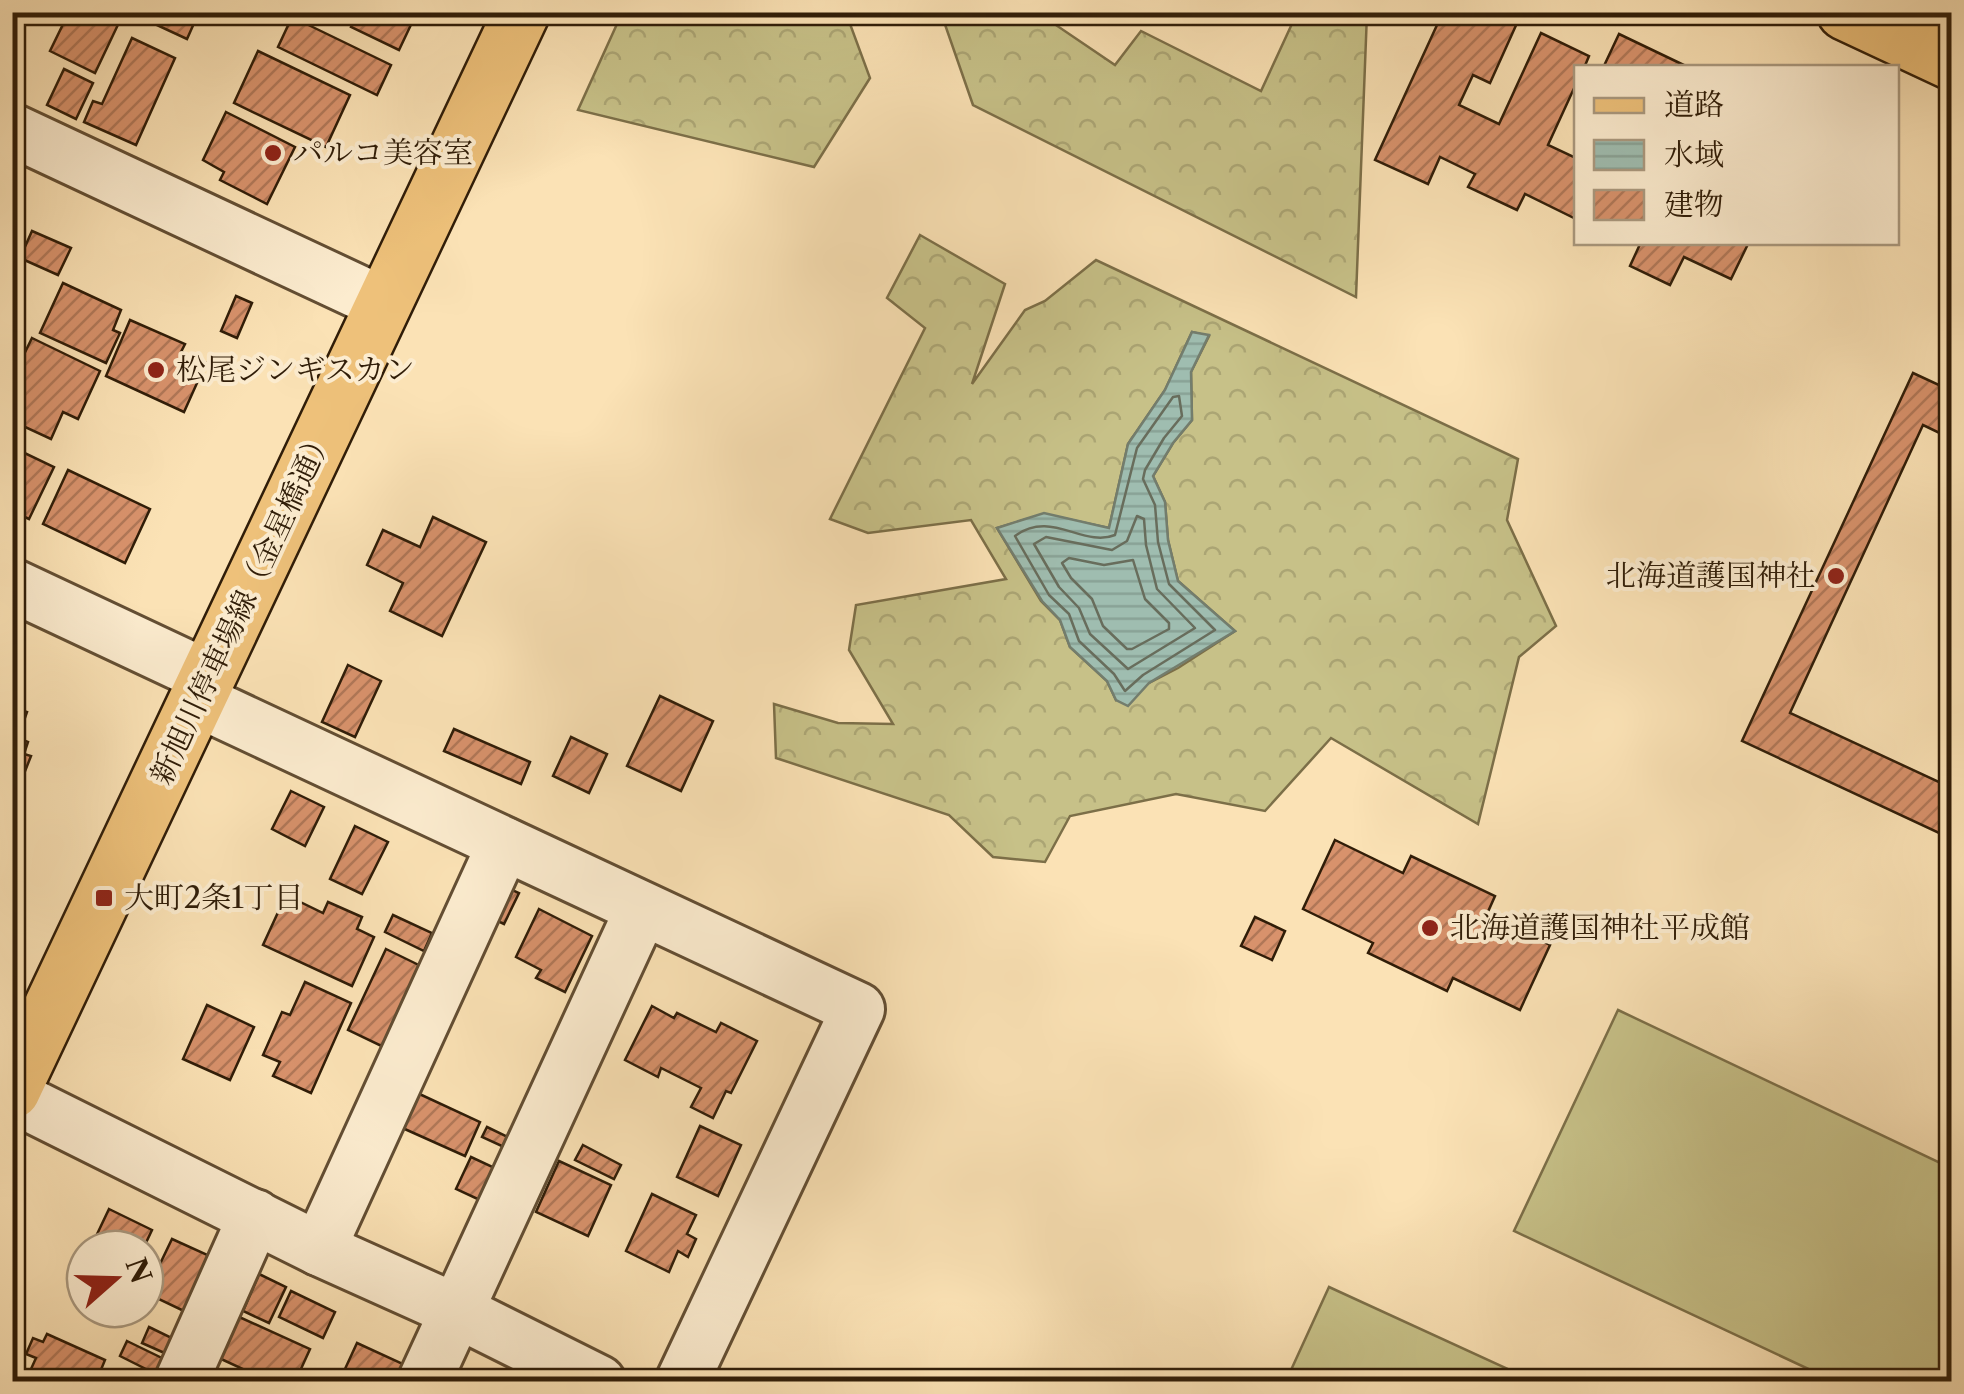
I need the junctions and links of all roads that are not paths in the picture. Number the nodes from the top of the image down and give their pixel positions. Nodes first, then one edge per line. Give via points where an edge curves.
1 (522, 12) edge
2 (1846, 12) edge
3 (1940, 41) edge
4 (12, 130) edge
5 (384, 304) junction
6 (12, 585) edge
7 (202, 689) junction
8 (504, 844) junction
9 (642, 908) junction
10 (12, 1093) edge
11 (256, 1216) junction
12 (319, 1248) junction
13 (457, 1311) junction
14 (181, 1382) edge
15 (424, 1382) edge
16 (599, 1382) edge
17 (682, 1382) edge

1 - 5 main road, 新旭川停車場線（金星橋通）
2 - 3 main road
4 - 5 street
5 - 7 main road, 新旭川停車場線（金星橋通）
6 - 7 street
7 - 8 street
7 - 10 main road, 新旭川停車場線（金星橋通）
8 - 9 street
8 - 12 street
9 - 13 street
9 - 17 street via 858,1009
10 - 11 street
11 - 12 street
11 - 14 street
12 - 13 street
13 - 15 street
13 - 16 street

